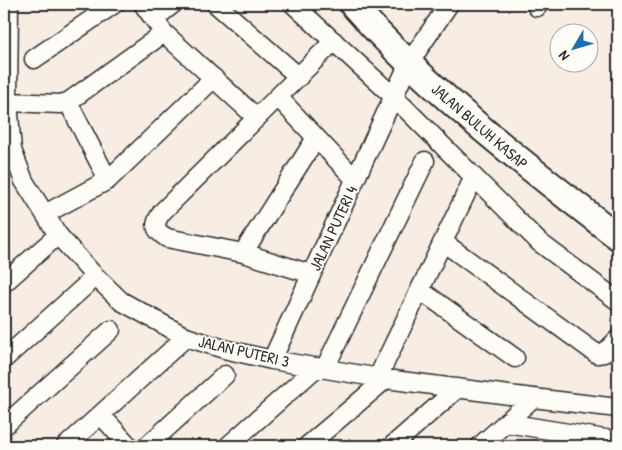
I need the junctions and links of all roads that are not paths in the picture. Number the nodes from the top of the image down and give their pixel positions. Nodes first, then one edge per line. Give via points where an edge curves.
1 (9, 4) edge
2 (114, 4) edge
3 (143, 4) edge
4 (173, 4) edge
5 (216, 4) edge
6 (293, 4) edge
7 (352, 4) edge
8 (373, 4) edge
9 (449, 4) edge
10 (159, 26) junction
11 (334, 41) junction
12 (413, 56) junction
13 (34, 59) dead end
14 (299, 77) junction
15 (214, 78) junction
16 (393, 96) junction
17 (278, 97) junction
18 (8, 102) junction
19 (68, 102) junction
20 (257, 118) junction
21 (316, 138) junction
22 (425, 160) dead end
23 (474, 177) junction
24 (355, 179) junction
25 (108, 180) junction
26 (45, 214) junction
27 (618, 219) edge
28 (58, 235) junction
29 (618, 237) edge
30 (443, 242) junction
31 (243, 253) junction
32 (311, 274) junction
33 (95, 276) junction
34 (4, 283) edge
35 (420, 290) junction
36 (618, 301) edge
37 (111, 330) dead end
38 (186, 337) junction
39 (618, 340) edge
40 (515, 358) dead end
41 (4, 359) edge
42 (272, 360) junction
43 (321, 367) junction
44 (225, 375) dead end
45 (382, 378) junction
46 (458, 388) junction
47 (534, 398) junction
48 (618, 408) edge
49 (101, 414) junction
50 (506, 423) junction
51 (4, 426) edge
52 (618, 441) edge
53 (66, 446) edge
54 (129, 446) edge
55 (147, 446) edge
56 (228, 446) edge
57 (307, 446) edge
58 (392, 446) edge
59 (480, 446) edge

1 - 18 street, JALAN PUTERI 3
2 - 13 street
3 - 10 street
4 - 10 street
5 - 14 street
6 - 11 street
7 - 12 highway, JALAN BULUH KASAP
8 - 12 highway, JALAN BULUH KASAP
9 - 12 street, JALAN PUTERI 4
10 - 15 street
10 - 19 street
11 - 14 street
11 - 16 street
12 - 16 street, JALAN PUTERI 4
12 - 27 highway, JALAN BULUH KASAP via 468,96
12 - 29 highway, JALAN BULUH KASAP via 459,108
14 - 17 street
15 - 20 street
15 - 25 street
16 - 23 street
16 - 24 street, JALAN PUTERI 4
17 - 20 street
17 - 21 street
18 - 19 street
18 - 26 street, JALAN PUTERI 3 via 12,150 24,181
19 - 25 street
20 - 31 street via 156,220 157,229 167,238
21 - 24 street
21 - 31 street
22 - 43 street
23 - 30 street
23 - 36 street via 539,242
24 - 32 street, JALAN PUTERI 4
25 - 26 street
26 - 28 street, JALAN PUTERI 3
28 - 33 street, JALAN PUTERI 3
28 - 34 street
30 - 35 street
30 - 39 street via 598,354 604,353
31 - 32 street
32 - 42 street, JALAN PUTERI 4
33 - 38 street, JALAN PUTERI 3 via 121,301
33 - 41 street
35 - 40 street
35 - 45 street
37 - 51 street
38 - 42 street, JALAN PUTERI 3
38 - 49 street
42 - 43 street, JALAN PUTERI 3
43 - 45 street, JALAN PUTERI 3
43 - 56 street
44 - 55 street
45 - 46 street, JALAN PUTERI 3
45 - 57 street
46 - 47 street, JALAN PUTERI 3
46 - 58 street
47 - 48 street, JALAN PUTERI 3
47 - 50 street
49 - 53 street
49 - 54 street
50 - 52 street
50 - 59 street

